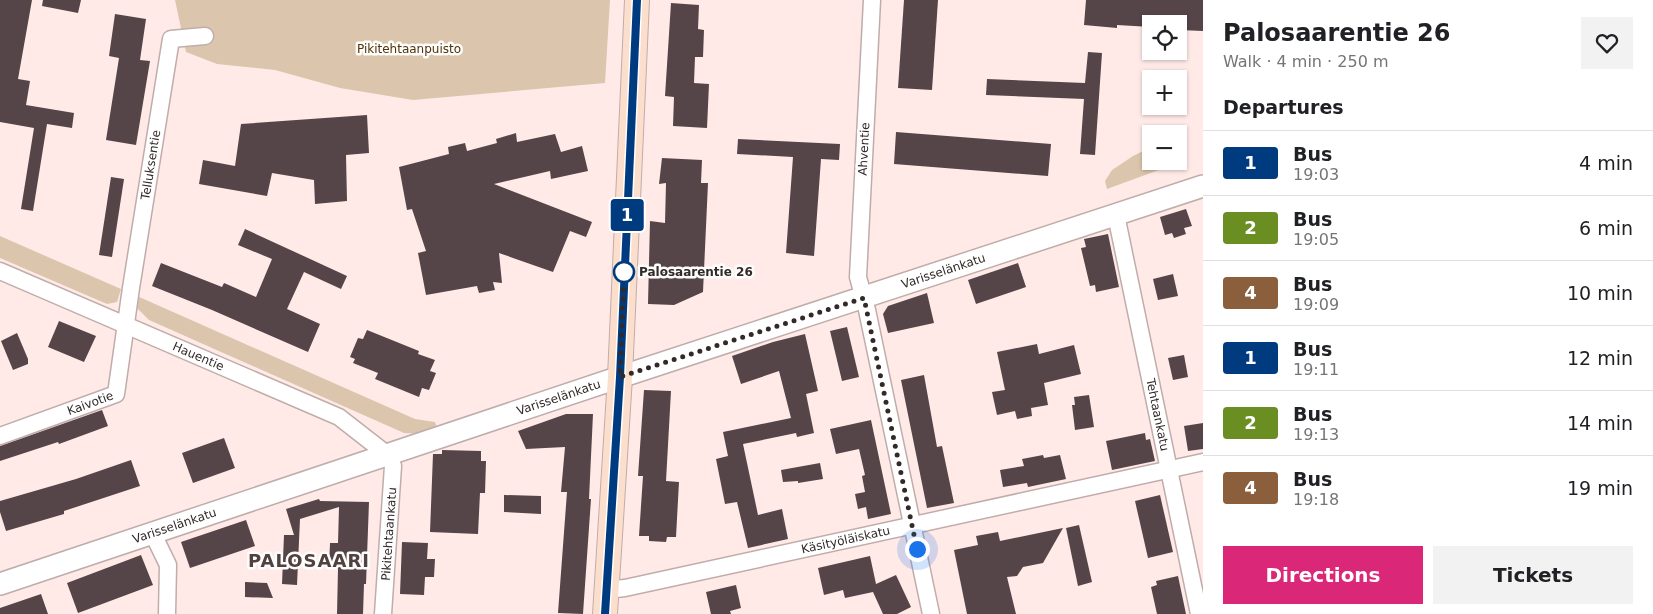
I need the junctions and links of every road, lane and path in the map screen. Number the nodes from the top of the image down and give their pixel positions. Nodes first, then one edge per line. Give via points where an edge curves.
1 (637, 0) edge
2 (872, 0) edge
3 (205, 36) dead end
4 (1203, 186) edge
5 (1116, 215) junction
6 (0, 271) edge
7 (864, 298) junction
8 (126, 326) junction
9 (620, 377) junction
10 (0, 436) edge
11 (389, 456) junction
12 (1203, 462) edge
13 (1169, 469) junction
14 (912, 525) junction
15 (153, 534) junction
16 (0, 584) edge
17 (606, 590) junction
18 (166, 614) edge
19 (383, 614) edge
20 (605, 614) edge
21 (931, 614) edge
22 (1199, 614) edge

1 - 9 main road
2 - 7 street, Ahventie via 858,277
3 - 8 street, Telluksentie via 170,39
4 - 5 street, Varisselänkatu
5 - 7 street, Varisselänkatu
5 - 13 street, Tehtaankatu
6 - 8 street, Hauentie
7 - 9 street, Varisselänkatu
7 - 14 street, Ahventie
8 - 10 street, Kaivotie via 116,394
8 - 11 street, Hauentie via 339,416
9 - 11 street, Varisselänkatu
9 - 17 main road
11 - 15 street, Varisselänkatu
11 - 19 street, Pikitehtaankatu via 393,466
12 - 13 street, Käsityöläiskatu
13 - 14 street, Käsityöläiskatu
13 - 22 street, Tehtaankatu
14 - 17 street, Käsityöläiskatu
14 - 21 street, Ahventie
15 - 16 street, Varisselänkatu
15 - 18 street via 168,565
17 - 20 main road

